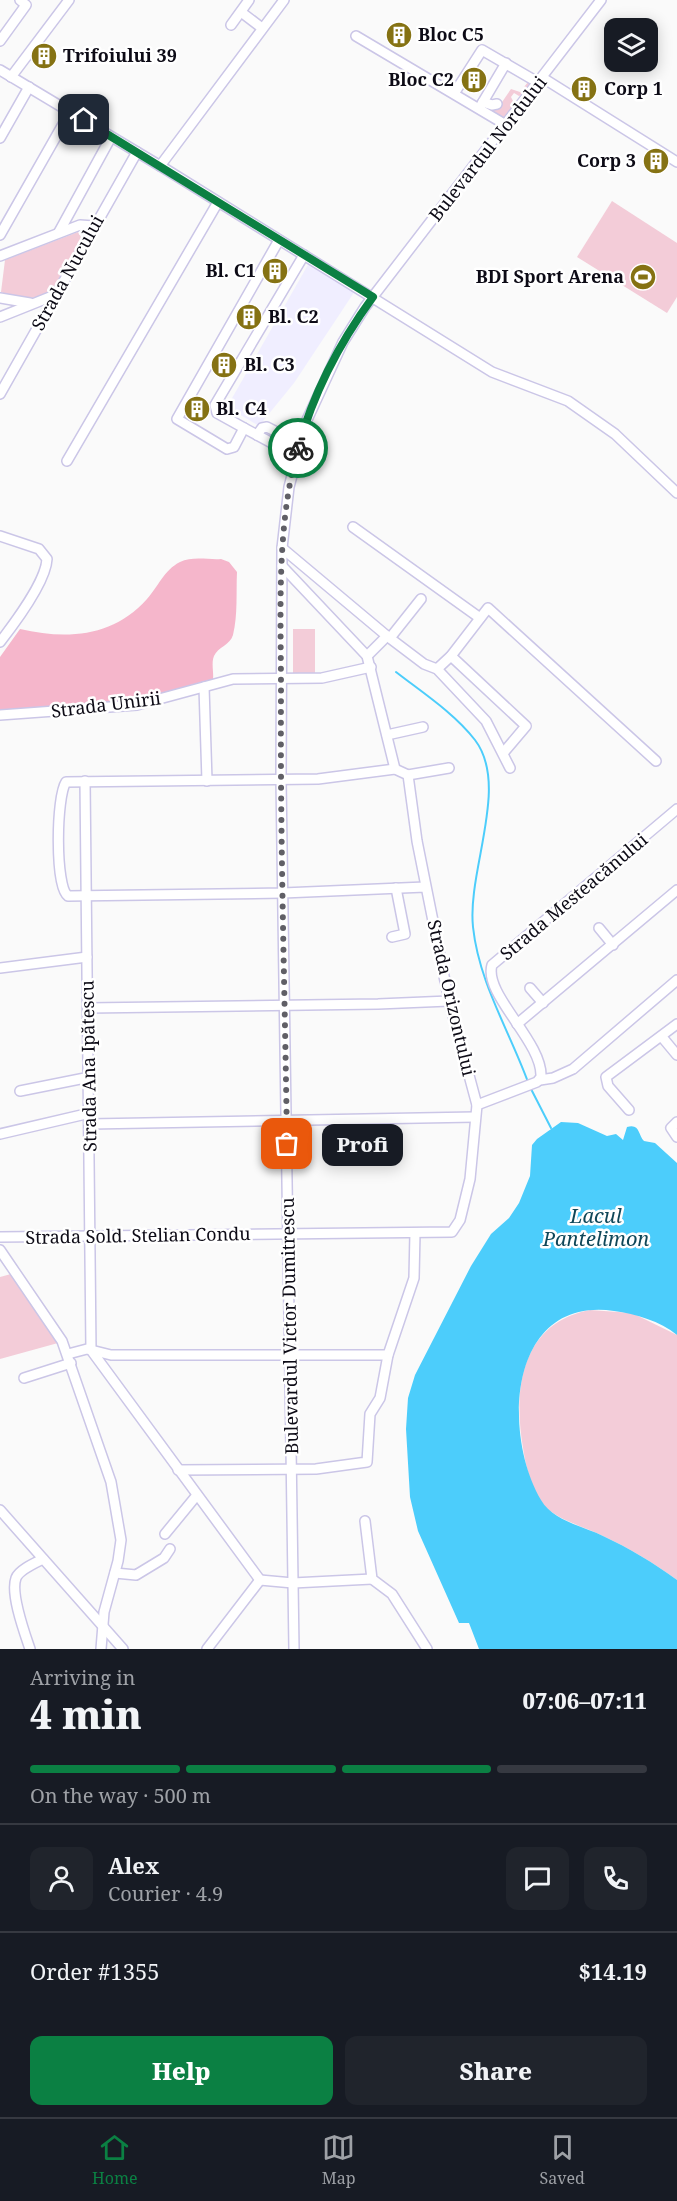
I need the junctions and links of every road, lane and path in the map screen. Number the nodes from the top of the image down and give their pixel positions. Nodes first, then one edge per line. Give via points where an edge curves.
1 (20, 0) edge
2 (69, 0) edge
3 (249, 0) edge
4 (284, 0) edge
5 (602, 0) edge
6 (241, 12) junction
7 (231, 25) dead end
8 (262, 28) junction
9 (356, 36) dead end
10 (0, 40) edge
11 (506, 63) junction
12 (0, 70) edge
13 (11, 77) junction
14 (541, 80) junction
15 (28, 87) junction
16 (454, 92) dead end
17 (497, 104) dead end
18 (70, 112) junction
19 (506, 125) junction
20 (111, 137) junction
21 (0, 138) edge
22 (137, 152) junction
23 (677, 162) edge
24 (160, 166) junction
25 (218, 202) junction
26 (94, 226) junction
27 (59, 232) junction
28 (0, 235) edge
29 (279, 240) junction
30 (303, 255) junction
31 (0, 256) edge
32 (55, 295) junction
33 (373, 297) junction
34 (0, 298) edge
35 (32, 304) junction
36 (0, 317) edge
37 (0, 394) edge
38 (244, 428) junction
39 (257, 435) junction
40 (300, 444) junction
41 (296, 456) junction
42 (67, 461) dead end
43 (677, 493) edge
44 (353, 527) dead end
45 (0, 536) edge
46 (282, 549) junction
47 (282, 566) junction
48 (421, 599) dead end
49 (480, 618) junction
50 (388, 637) junction
51 (0, 642) edge
52 (367, 656) junction
53 (451, 656) junction
54 (371, 666) junction
55 (437, 669) junction
56 (281, 679) junction
57 (204, 687) junction
58 (0, 715) edge
59 (423, 727) dead end
60 (387, 735) junction
61 (504, 752) junction
62 (656, 761) dead end
63 (449, 768) dead end
64 (510, 768) dead end
65 (401, 771) junction
66 (207, 780) junction
67 (281, 780) junction
68 (85, 781) junction
69 (676, 812) edge
70 (425, 887) junction
71 (396, 888) junction
72 (677, 890) edge
73 (283, 893) junction
74 (86, 896) junction
75 (599, 928) dead end
76 (392, 937) dead end
77 (613, 945) junction
78 (87, 957) junction
79 (0, 968) edge
80 (677, 980) edge
81 (530, 988) dead end
82 (448, 1001) junction
83 (543, 1003) junction
84 (284, 1006) junction
85 (88, 1008) junction
86 (517, 1024) junction
87 (677, 1024) edge
88 (662, 1037) junction
89 (677, 1055) edge
90 (90, 1077) junction
91 (539, 1081) junction
92 (20, 1091) dead end
93 (477, 1106) junction
94 (629, 1110) dead end
95 (90, 1113) junction
96 (475, 1117) junction
97 (287, 1121) junction
98 (677, 1122) edge
99 (90, 1124) junction
100 (0, 1134) edge
101 (677, 1137) edge
102 (455, 1230) joint
103 (415, 1233) junction
104 (288, 1235) junction
105 (0, 1237) edge
106 (91, 1237) junction
107 (0, 1250) edge
108 (91, 1350) junction
109 (290, 1355) junction
110 (388, 1355) junction
111 (70, 1358) junction
112 (24, 1378) dead end
113 (291, 1469) junction
114 (178, 1470) junction
115 (197, 1496) junction
116 (0, 1510) edge
117 (364, 1521) dead end
118 (165, 1534) dead end
119 (170, 1549) dead end
120 (43, 1558) junction
121 (115, 1573) junction
122 (372, 1579) junction
123 (260, 1580) junction
124 (293, 1583) junction
125 (102, 1627) junction
126 (30, 1649) edge
127 (101, 1649) edge
128 (123, 1649) edge
129 (207, 1649) edge
130 (294, 1649) edge
131 (428, 1649) edge

1 - 10 street via 26,5
2 - 13 street
3 - 6 street
4 - 8 street
5 - 14 street, Bulevardul Nordului
6 - 7 street
6 - 8 street
8 - 24 street
9 - 19 street
11 - 14 street
11 - 16 street via 482,50
11 - 17 street via 481,104
12 - 13 street
13 - 15 street
14 - 19 street, Bulevardul Nordului
14 - 23 street
15 - 18 street
15 - 21 street
18 - 20 street
18 - 28 street
19 - 33 street, Bulevardul Nordului
20 - 22 street
20 - 27 street
22 - 24 street
22 - 26 street, Strada Nucului
24 - 25 street
25 - 29 street
25 - 42 street
26 - 27 street via 80,225
26 - 32 street, Strada Nucului
27 - 31 street
29 - 30 street
29 - 38 street via 177,418 230,450
30 - 33 street
30 - 38 street via 215,405 217,413
32 - 35 street
32 - 37 street, Strada Nucului
33 - 40 street, Bulevardul Nordului via 327,374
33 - 43 street via 492,372 568,401 615,434
34 - 35 street
35 - 36 street
38 - 39 street
39 - 40 street via 267,427
39 - 41 street
40 - 41 street, Bulevardul Nordului
41 - 46 street, Bulevardul Victor Dumitrescu
44 - 49 street
45 - 51 street via 39,549 46,555 47,563
46 - 47 street, Bulevardul Victor Dumitrescu
46 - 50 street
47 - 52 street
47 - 56 street, Bulevardul Victor Dumitrescu
48 - 50 street
49 - 53 street
49 - 62 street via 488,608
50 - 52 street
50 - 55 street
52 - 54 street, Strada Orizontului
53 - 55 street
53 - 61 street via 526,726
54 - 56 street, Strada Unirii via 322,678
54 - 60 street, Strada Orizontului
55 - 61 street via 486,721
56 - 57 street, Strada Unirii via 242,678
56 - 67 street, Bulevardul Victor Dumitrescu
57 - 58 street, Strada Unirii via 137,705
57 - 66 street
59 - 60 street
60 - 65 street, Strada Orizontului
61 - 64 street
63 - 65 street
65 - 67 street
65 - 70 street, Strada Orizontului
66 - 67 street
66 - 68 street
67 - 73 street, Bulevardul Victor Dumitrescu
68 - 74 street, Strada Ana Ipătescu
68 - 74 street via 64,784 58,834 64,892 68,896
69 - 86 street, Strada Mesteacănului via 492,965 496,989
70 - 71 street
70 - 82 street, Strada Orizontului
71 - 73 street
71 - 76 street via 405,934
72 - 77 street
73 - 74 street
73 - 84 street, Bulevardul Victor Dumitrescu
74 - 78 street, Strada Ana Ipătescu
75 - 77 street
77 - 83 street
78 - 79 street
78 - 85 street, Strada Ana Ipătescu
80 - 91 street via 573,1068
81 - 83 street
82 - 84 street
82 - 93 street, Strada Orizontului
83 - 86 street
84 - 85 street
84 - 97 street, Bulevardul Victor Dumitrescu
85 - 90 street, Strada Ana Ipătescu
86 - 91 street, Strada Mesteacănului via 539,1061
87 - 88 street
88 - 89 street
88 - 94 street via 606,1077 608,1086
90 - 92 street
90 - 95 street, Strada Ana Ipătescu
91 - 93 street
93 - 96 street, Strada Orizontului
95 - 99 street, Strada Ana Ipătescu
95 - 100 street
96 - 97 street
96 - 102 street, Strada Orizontului via 472,1169
97 - 99 street
97 - 104 street, Bulevardul Victor Dumitrescu
98 - 101 street via 671,1128
99 - 106 street, Strada Ana Ipătescu
102 - 103 street, Strada Sold. Stelian Condu
103 - 104 street, Strada Sold. Stelian Condu
103 - 110 street via 414,1278
104 - 106 street, Strada Sold. Stelian Condu
104 - 109 street, Bulevardul Victor Dumitrescu
105 - 106 street, Strada Sold. Stelian Condu
106 - 108 street, Strada Ana Ipătescu
107 - 111 street via 52,1324
108 - 109 street via 106,1355
108 - 111 street via 83,1349
108 - 114 street
109 - 110 street
109 - 113 street, Bulevardul Victor Dumitrescu
110 - 113 street via 380,1398 370,1414 367,1462
111 - 112 street
111 - 121 street via 115,1503 121,1540
113 - 114 street
113 - 124 street, Bulevardul Victor Dumitrescu
114 - 115 street
115 - 118 street
115 - 123 street
116 - 120 street
117 - 122 street
119 - 121 street via 164,1558 136,1575
120 - 125 street
120 - 126 street via 20,1573 15,1582
121 - 125 street
122 - 124 street
122 - 131 street via 392,1594
123 - 124 street
123 - 129 street
124 - 130 street, Bulevardul Victor Dumitrescu
125 - 127 street
125 - 128 street

